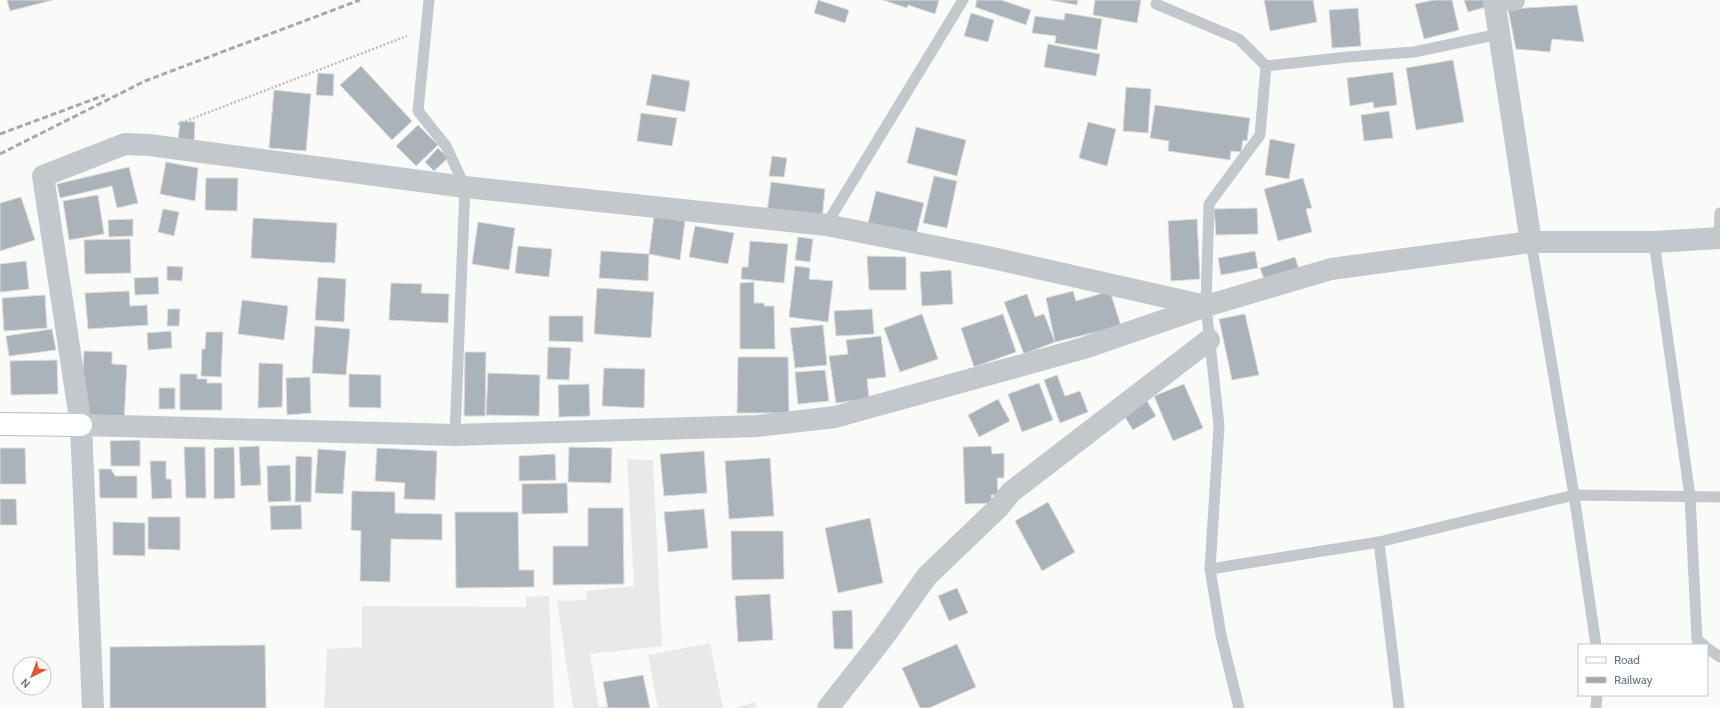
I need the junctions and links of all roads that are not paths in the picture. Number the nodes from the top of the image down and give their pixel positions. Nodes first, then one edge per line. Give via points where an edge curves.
1 (429, 0) edge
2 (963, 0) edge
3 (1501, 0) edge
4 (1156, 4) dead end
5 (1499, 34) junction
6 (1266, 66) junction
7 (465, 187) junction
8 (1720, 213) edge
9 (826, 225) junction
10 (1720, 238) edge
11 (1531, 242) junction
12 (1654, 242) junction
13 (1206, 306) junction
14 (1209, 340) junction
15 (0, 424) edge
16 (81, 425) junction
17 (455, 435) junction
18 (1574, 495) junction
19 (1690, 496) junction
20 (1720, 496) edge
21 (1379, 542) junction
22 (1210, 569) junction
23 (1596, 644) edge
24 (1703, 644) edge
25 (1708, 649) edge
26 (1720, 657) edge
27 (1597, 696) edge
28 (93, 708) edge
29 (828, 708) edge
30 (1239, 708) edge
31 (1399, 708) edge
32 (1596, 708) edge

1 - 7 lane via 418,112 446,146
2 - 9 lane
3 - 5 street
4 - 6 lane via 1239,39
5 - 6 lane via 1414,52
5 - 11 street
6 - 13 lane via 1260,135 1209,204
7 - 9 street
7 - 16 street via 149,145 125,144 43,176
7 - 17 lane
8 - 10 lane
9 - 13 street via 988,257
10 - 12 street
11 - 12 street
11 - 13 street via 1331,269
11 - 18 lane
12 - 19 lane
13 - 14 lane
13 - 17 street via 1084,348 835,417 758,426
14 - 22 lane via 1219,426
14 - 29 street via 1012,492 927,576
15 - 16 main road
16 - 17 street
16 - 28 street
18 - 19 lane
18 - 21 lane
18 - 23 lane
19 - 20 lane
19 - 24 lane via 1697,640
21 - 22 lane
21 - 31 lane
22 - 30 lane via 1221,635
25 - 26 lane
27 - 32 lane

